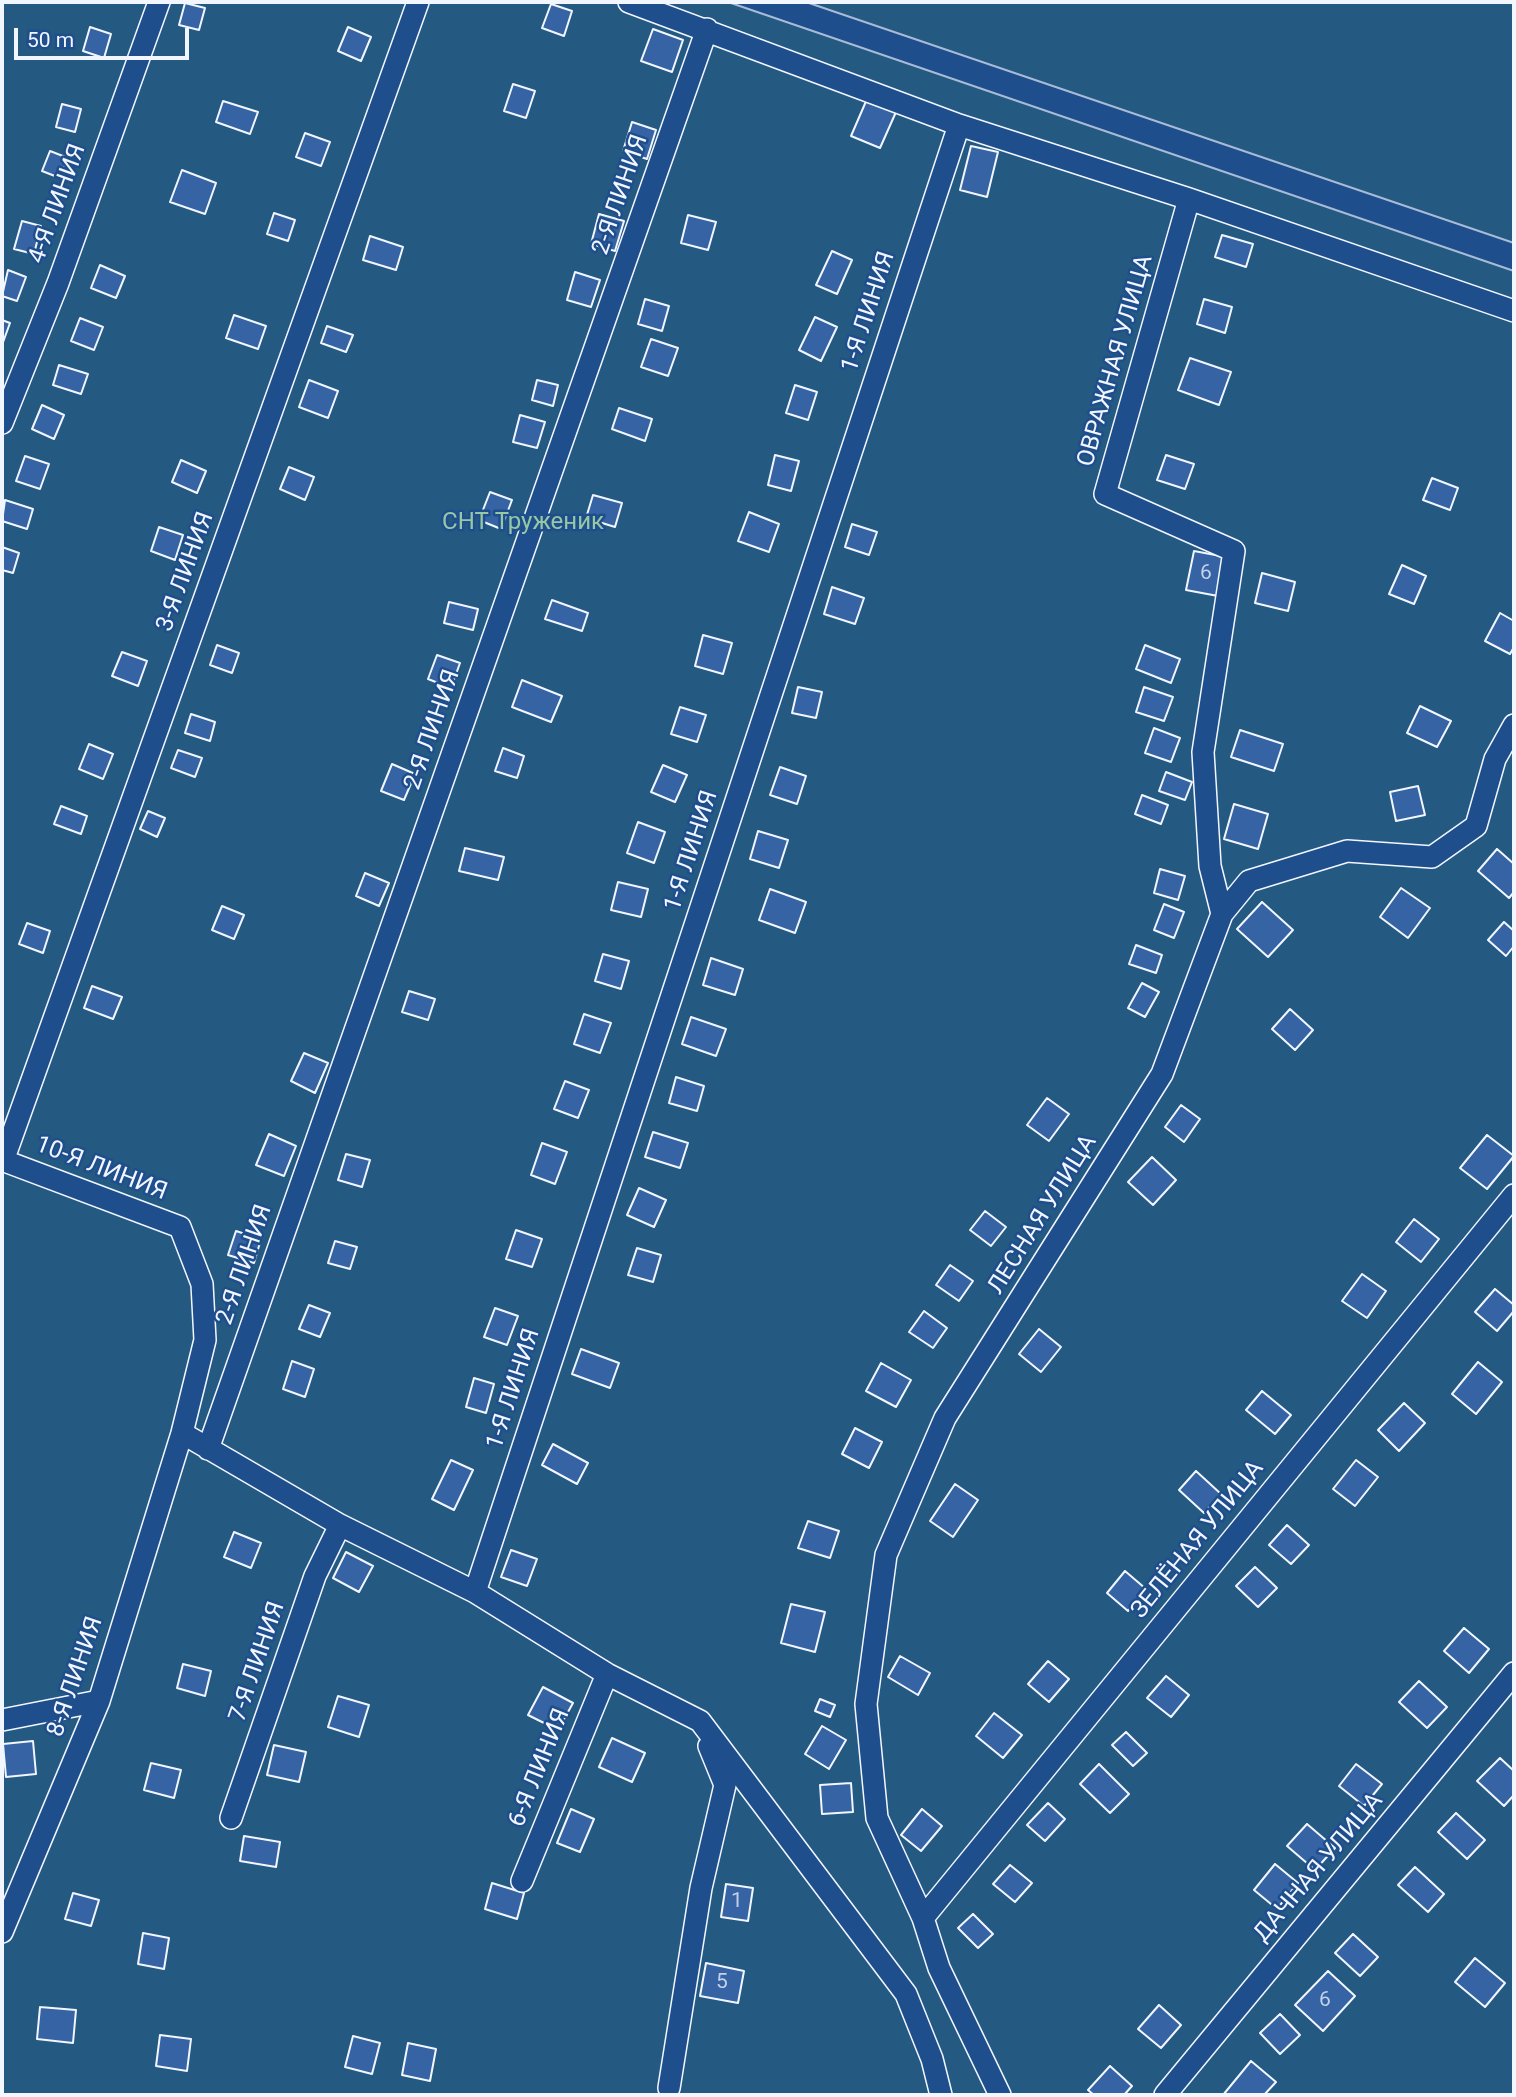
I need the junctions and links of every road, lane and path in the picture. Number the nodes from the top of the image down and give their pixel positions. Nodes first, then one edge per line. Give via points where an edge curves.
1 (159, 2) edge
2 (418, 2) edge
3 (629, 2) edge
4 (708, 29) junction
5 (959, 125) junction
6 (1189, 199) junction
7 (1514, 311) edge
8 (2, 423) edge
9 (1514, 724) edge
10 (1222, 914) junction
11 (3, 1160) edge
12 (1514, 1195) edge
13 (182, 1433) junction
14 (208, 1449) junction
15 (340, 1525) junction
16 (475, 1592) junction
17 (1514, 1673) edge
18 (607, 1674) junction
19 (99, 1701) junction
20 (2, 1720) edge
21 (699, 1721) junction
22 (231, 1818) dead end
23 (522, 1881) dead end
24 (923, 1918) junction
25 (2, 1932) edge
26 (669, 2088) dead end
27 (942, 2095) edge
28 (1000, 2095) edge
29 (1165, 2095) edge

1 - 8 street, 4-Я ЛИНИЯ via 58,283
2 - 11 street, 3-Я ЛИНИЯ
3 - 4 street
4 - 5 street
4 - 14 street, 2-Я ЛИНИЯ
5 - 6 street
5 - 16 street, 1-Я ЛИНИЯ
6 - 7 street
6 - 10 street, ОВРАЖНАЯ УЛИЦА via 1105,494 1234,551 1203,752 1210,866
9 - 10 street, ЛЕСНАЯ УЛИЦА via 1495,759 1476,826 1432,857 1347,851 1249,881
10 - 24 street, ЛЕСНАЯ УЛИЦА via 1162,1074 945,1418 886,1555 866,1704 877,1818
11 - 13 street, 10-Я ЛИНИЯ via 180,1227 202,1284 205,1340
12 - 24 street, ЗЕЛЁНАЯ УЛИЦА
13 - 14 street
13 - 19 street, 8-Я ЛИНИЯ
14 - 15 street
15 - 16 street
15 - 22 street, 7-Я ЛИНИЯ via 316,1576
16 - 18 street
17 - 29 street, ДАЧНАЯ УЛИЦА
18 - 21 street
18 - 23 street, 6-Я ЛИНИЯ
19 - 20 street
19 - 25 street, 8-Я ЛИНИЯ
21 - 26 street via 725,1785 701,1888
21 - 27 street via 906,1994
24 - 28 street, ЛЕСНАЯ УЛИЦА via 939,1968

